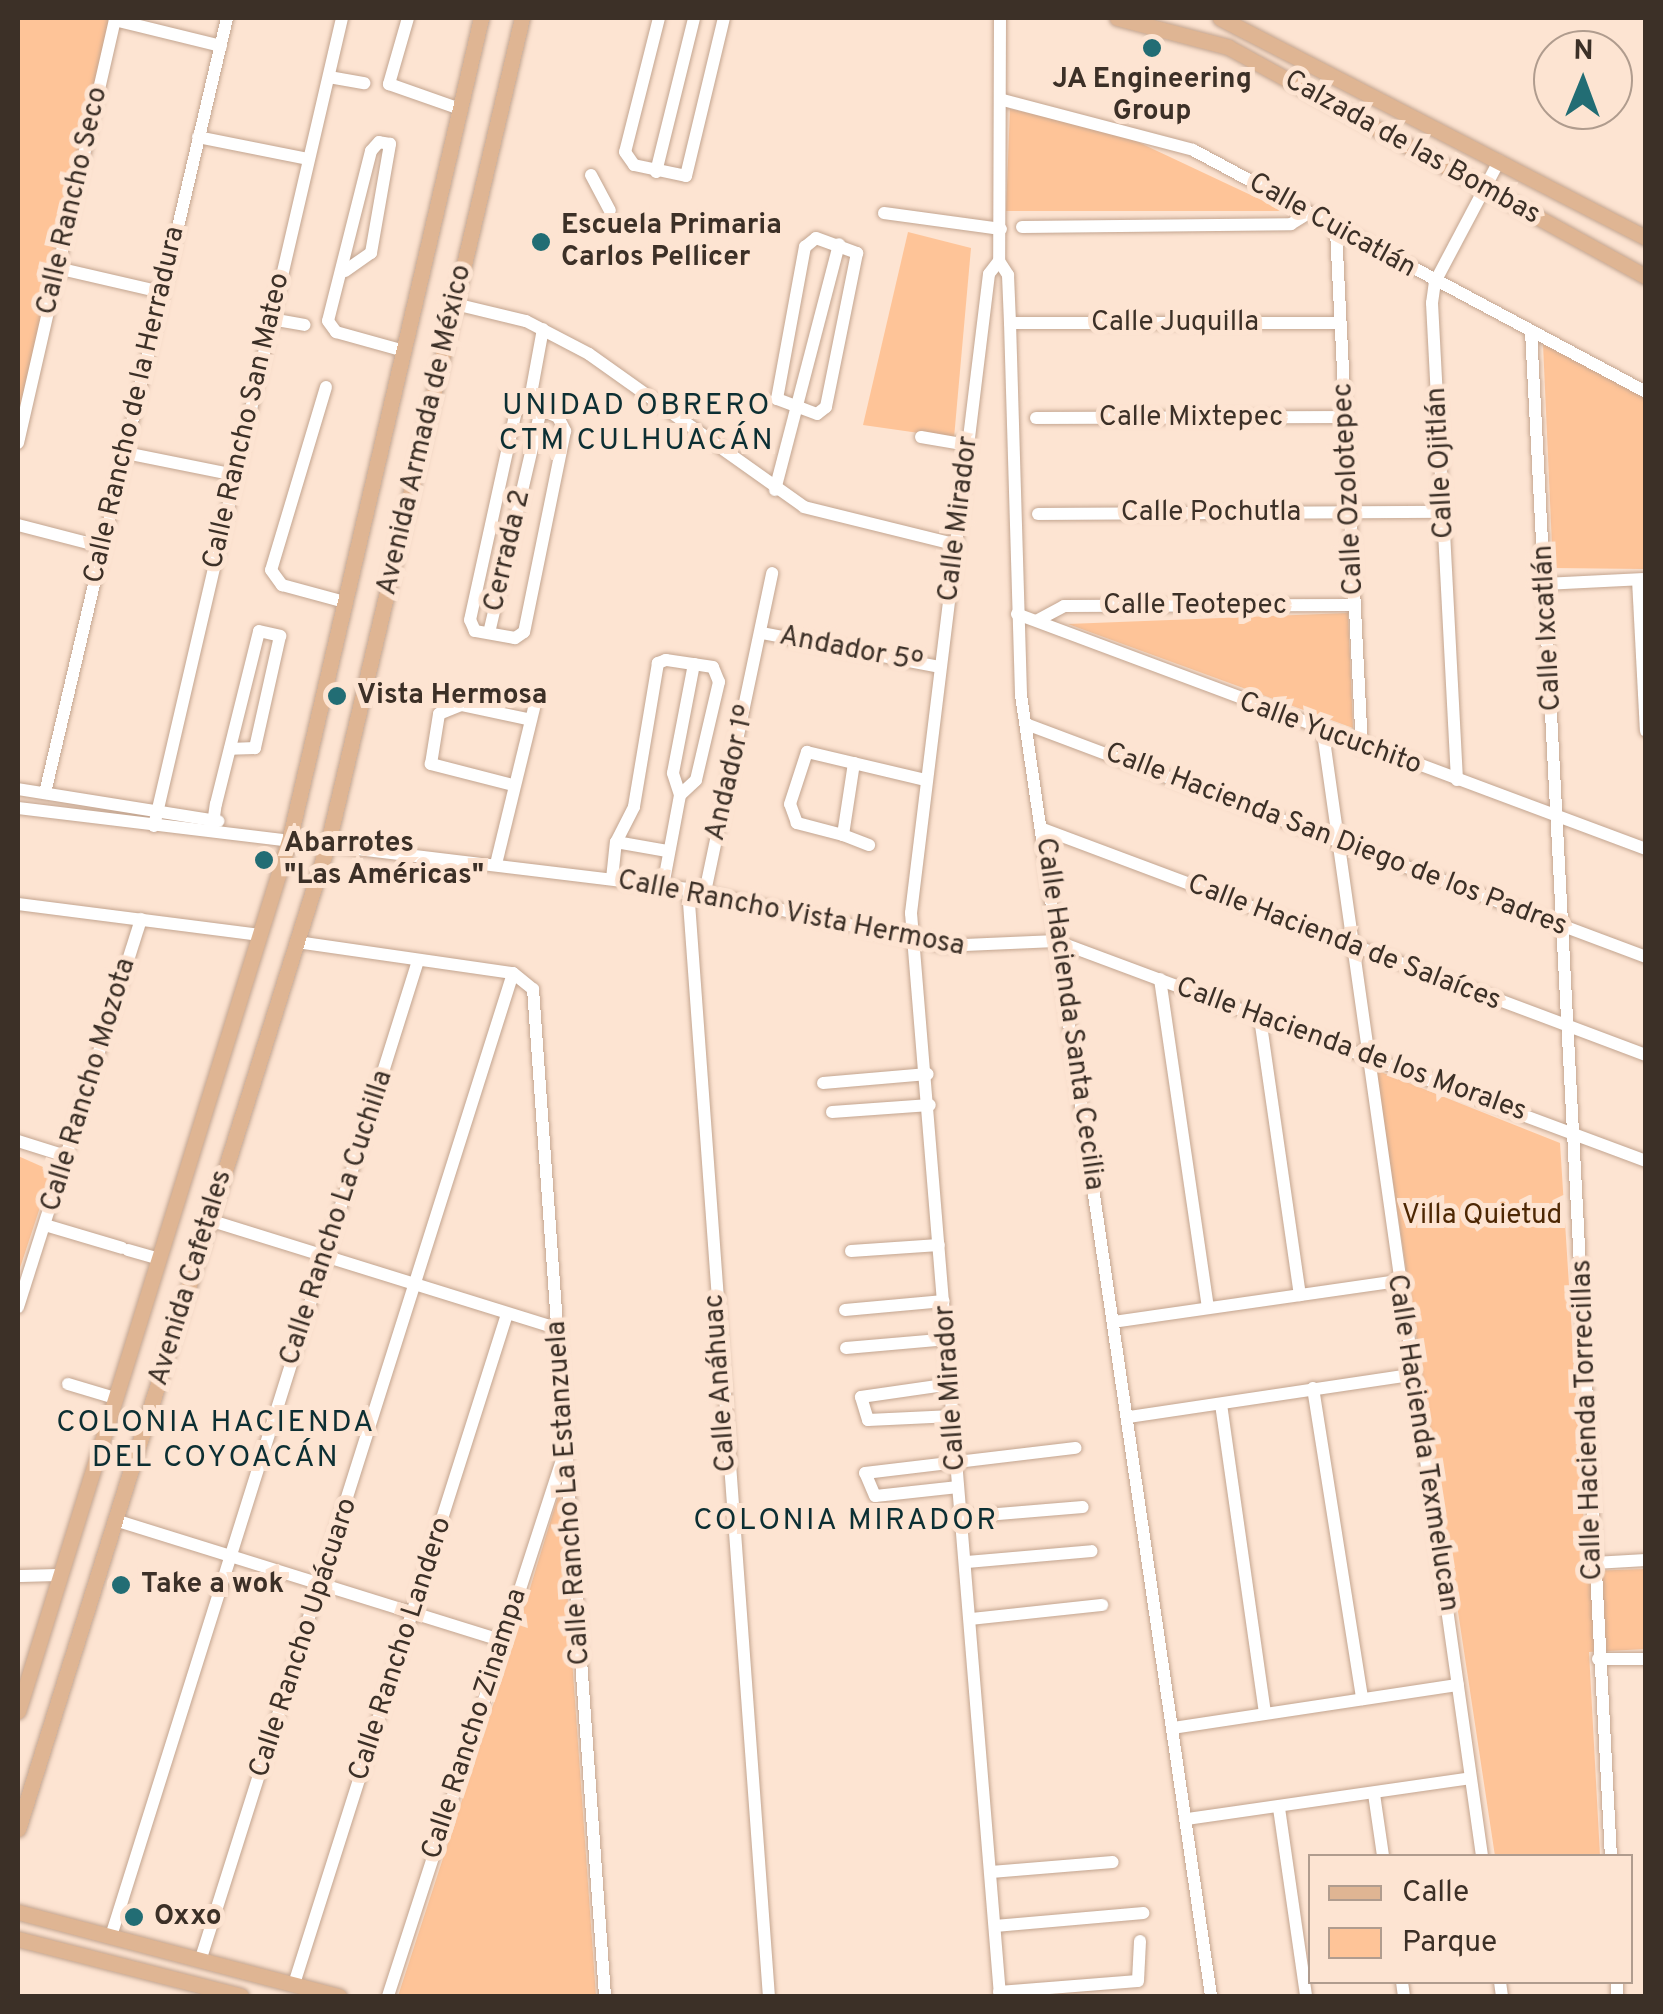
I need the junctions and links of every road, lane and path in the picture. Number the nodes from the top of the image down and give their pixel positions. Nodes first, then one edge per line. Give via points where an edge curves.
1 (227, 18) edge
2 (342, 18) edge
3 (408, 18) edge
4 (481, 18) edge
5 (522, 18) edge
6 (660, 18) edge
7 (694, 18) edge
8 (724, 18) edge
9 (1116, 18) edge
10 (1220, 18) edge
11 (115, 19) edge
12 (1002, 21) edge
13 (1176, 25) edge
14 (221, 46) junction
15 (329, 76) junction
16 (364, 83) dead end
17 (1003, 100) junction
18 (460, 109) junction
19 (198, 137) junction
20 (308, 159) junction
21 (1499, 161) junction
22 (656, 172) junction
23 (591, 175) dead end
24 (1484, 188) junction
25 (610, 210) dead end
26 (884, 213) dead end
27 (1307, 214) junction
28 (1022, 227) dead end
29 (1000, 230) junction
30 (1336, 231) junction
31 (1646, 238) edge
32 (839, 244) junction
33 (999, 260) junction
34 (57, 268) junction
35 (345, 272) junction
36 (1646, 276) edge
37 (1435, 282) junction
38 (160, 292) junction
39 (455, 304) junction
40 (271, 319) junction
41 (1339, 322) junction
42 (1010, 323) junction
43 (304, 325) dead end
44 (543, 329) junction
45 (1531, 331) junction
46 (404, 351) junction
47 (326, 387) dead end
48 (1646, 392) edge
49 (529, 408) junction
50 (799, 412) junction
51 (1036, 418) dead end
52 (1345, 418) junction
53 (922, 437) dead end
54 (18, 443) edge
55 (968, 445) junction
56 (126, 453) junction
57 (234, 475) junction
58 (774, 490) junction
59 (1444, 512) junction
60 (1350, 513) junction
61 (1038, 514) dead end
62 (18, 525) edge
63 (957, 544) junction
64 (103, 547) junction
65 (772, 573) dead end
66 (1642, 579) edge
67 (1545, 584) junction
68 (345, 602) junction
69 (1355, 605) junction
70 (1016, 614) junction
71 (1038, 620) junction
72 (489, 633) junction
73 (762, 634) junction
74 (694, 664) junction
75 (940, 667) junction
76 (1026, 724) junction
77 (1646, 731) edge
78 (1322, 732) junction
79 (1362, 747) junction
80 (230, 749) junction
81 (854, 764) junction
82 (926, 780) junction
83 (1457, 780) junction
84 (509, 784) junction
85 (18, 789) edge
86 (46, 793) junction
87 (680, 794) junction
88 (18, 808) edge
89 (158, 810) junction
90 (1558, 817) junction
91 (213, 824) junction
92 (154, 826) junction
93 (1043, 830) junction
94 (844, 835) junction
95 (290, 837) junction
96 (1332, 838) junction
97 (616, 842) junction
98 (328, 843) junction
99 (869, 845) dead end
100 (1646, 849) edge
101 (667, 851) junction
102 (496, 864) junction
103 (612, 879) junction
104 (663, 886) junction
105 (688, 890) junction
106 (705, 892) junction
107 (18, 904) edge
108 (141, 919) junction
109 (1562, 924) junction
110 (260, 935) junction
111 (914, 938) junction
112 (1056, 941) junction
113 (297, 942) junction
114 (1351, 946) junction
115 (1646, 956) edge
116 (418, 961) junction
117 (513, 974) junction
118 (1160, 979) junction
119 (1260, 1018) junction
120 (1566, 1027) junction
121 (1646, 1055) edge
122 (1366, 1057) junction
123 (928, 1074) junction
124 (823, 1083) dead end
125 (930, 1105) junction
126 (832, 1112) dead end
127 (1574, 1134) junction
128 (18, 1141) edge
129 (66, 1156) junction
130 (1646, 1161) edge
131 (209, 1220) junction
132 (46, 1225) junction
133 (940, 1245) junction
134 (851, 1251) dead end
135 (324, 1256) junction
136 (159, 1259) junction
137 (1397, 1281) junction
138 (416, 1284) junction
139 (1300, 1295) junction
140 (944, 1301) junction
141 (18, 1307) edge
142 (1208, 1308) junction
143 (845, 1310) dead end
144 (507, 1314) junction
145 (1114, 1322) junction
146 (558, 1329) junction
147 (948, 1340) junction
148 (846, 1348) dead end
149 (1411, 1375) junction
150 (68, 1384) dead end
151 (951, 1384) junction
152 (1313, 1388) junction
153 (115, 1398) junction
154 (1222, 1404) junction
155 (953, 1416) junction
156 (1129, 1418) junction
157 (1076, 1448) dead end
158 (564, 1453) junction
159 (956, 1458) junction
160 (958, 1487) junction
161 (1083, 1507) dead end
162 (962, 1517) junction
163 (115, 1520) junction
164 (1092, 1551) dead end
165 (231, 1556) junction
166 (1646, 1560) edge
167 (967, 1562) junction
168 (1594, 1563) junction
169 (60, 1575) junction
170 (18, 1576) edge
171 (322, 1583) junction
172 (1102, 1605) dead end
173 (412, 1612) junction
174 (971, 1618) junction
175 (500, 1640) junction
176 (1646, 1658) edge
177 (1598, 1660) junction
178 (1458, 1685) junction
179 (1362, 1699) junction
180 (18, 1712) edge
181 (1265, 1713) junction
182 (1172, 1728) junction
183 (1470, 1778) junction
184 (1374, 1794) junction
185 (1279, 1808) junction
186 (1186, 1820) junction
187 (18, 1829) edge
188 (1383, 1854) edge
189 (1482, 1854) edge
190 (1611, 1854) edge
191 (1113, 1862) dead end
192 (991, 1872) junction
193 (18, 1912) edge
194 (1143, 1912) dead end
195 (995, 1926) junction
196 (112, 1933) junction
197 (18, 1939) edge
198 (1140, 1940) dead end
199 (202, 1958) junction
200 (294, 1984) junction
201 (1000, 1994) edge
202 (241, 1996) edge
203 (339, 1996) edge
204 (388, 1996) edge
205 (605, 1996) edge
206 (769, 1996) edge
207 (1212, 1996) edge
208 (1306, 1996) edge

1 - 14 street, Calle Rancho de la Herradura
2 - 15 street, Calle Rancho San Mateo
3 - 18 street via 389,84
4 - 18 main road, Avenida Armada de México
5 - 39 main road, Avenida Armada de México
6 - 22 street via 624,152 626,161
7 - 22 street
8 - 22 street via 686,176
9 - 13 main road, Calzada de las Bombas
10 - 21 main road, Calzada de las Bombas
11 - 14 street
11 - 34 street, Calle Rancho Seco
12 - 17 street, Calle Hacienda Santa Cecilia
13 - 24 main road, Calzada de las Bombas
14 - 19 street, Calle Rancho de la Herradura
15 - 16 street
15 - 20 street, Calle Rancho San Mateo
17 - 27 street, Calle Cuicatlán via 1160,136
17 - 29 street, Calle Hacienda Santa Cecilia
18 - 46 main road, Avenida Armada de México
19 - 20 street
19 - 38 street, Calle Rancho de la Herradura
20 - 40 street, Calle Rancho San Mateo
21 - 24 street, Calle Ojitlán
21 - 31 main road, Calzada de las Bombas
23 - 25 street
24 - 36 main road, Calzada de las Bombas
24 - 37 street, Calle Ojitlán
26 - 29 street
27 - 28 street via 1291,224
27 - 30 street, Calle Cuicatlán
29 - 33 street, Calle Hacienda Santa Cecilia
30 - 37 street, Calle Cuicatlán
30 - 41 street, Calle Ozolotepec
32 - 50 street
32 - 50 street via 857,254 826,408
32 - 50 street via 816,238 805,247 777,399
33 - 42 street, Calle Hacienda Santa Cecilia via 1008,275
33 - 55 street, Calle Mirador via 989,274
34 - 38 street
34 - 54 street, Calle Rancho Seco
35 - 35 street via 371,151 378,142 390,144 370,253
35 - 46 street via 329,327
37 - 45 street, Calle Cuicatlán
37 - 59 street, Calle Ojitlán
38 - 56 street, Calle Rancho de la Herradura
39 - 44 street
39 - 98 main road, Avenida Armada de México
40 - 43 street
40 - 57 street, Calle Rancho San Mateo
41 - 42 street, Calle Juquilla
41 - 52 street, Calle Ozolotepec
42 - 70 street, Calle Hacienda Santa Cecilia
44 - 49 street
44 - 58 street
45 - 48 street, Calle Cuicatlán
45 - 67 street, Calle Ixcatlán
46 - 68 main road, Avenida Armada de México
47 - 68 street via 294,513 272,564 282,585
49 - 72 street, Cerrada 2
49 - 72 street via 470,620 475,631
49 - 72 street via 565,430 524,632
50 - 58 street
51 - 52 street, Calle Mixtepec
52 - 60 street, Calle Ozolotepec
53 - 55 street
55 - 63 street, Calle Mirador
56 - 57 street
56 - 64 street, Calle Rancho de la Herradura
57 - 89 street, Calle Rancho San Mateo
58 - 63 street via 830,514
59 - 60 street, Calle Pochutla
59 - 83 street, Calle Ojitlán
60 - 61 street, Calle Pochutla
60 - 69 street, Calle Ozolotepec
62 - 64 street
63 - 75 street, Calle Mirador
64 - 86 street, Calle Rancho de la Herradura
65 - 73 street, Andador 1º
66 - 67 street
66 - 77 street
67 - 90 street, Calle Ixcatlán
68 - 95 main road, Avenida Armada de México
69 - 71 street, Calle Teotepec via 1064,606
69 - 79 street, Calle Ozolotepec
70 - 71 street, Calle Yucuchito
70 - 76 street, Calle Hacienda Santa Cecilia
71 - 78 street, Calle Yucuchito
73 - 75 street, Andador 5º
73 - 106 street, Andador 1º
74 - 87 street via 672,780
74 - 87 street via 712,667 719,682 696,780
74 - 97 street via 658,663 634,806
75 - 82 street, Calle Mirador
76 - 93 street, Calle Hacienda Santa Cecilia
76 - 96 street, Calle Hacienda San Diego de los Padres
78 - 79 street, Calle Yucuchito
78 - 96 street, Calle Hacienda Texmelucan
79 - 83 street, Calle Yucuchito
80 - 80 street via 258,631 280,636 255,748
80 - 91 street
81 - 82 street
81 - 94 street
81 - 94 street via 806,752 790,804 797,823
82 - 111 street, Calle Mirador
83 - 90 street, Calle Yucuchito
84 - 84 street via 530,714 450,705 438,714 431,764
84 - 102 street
85 - 86 street, Calle Rancho Vista Hermosa
86 - 89 street, Calle Rancho Vista Hermosa
87 - 101 street
88 - 92 street, Calle Rancho Vista Hermosa
89 - 91 street, Calle Rancho Vista Hermosa
89 - 92 street, Calle Rancho San Mateo
90 - 100 street, Calle Yucuchito
90 - 109 street, Calle Ixcatlán
91 - 92 street, Calle Rancho Vista Hermosa
91 - 95 street, Calle Rancho Vista Hermosa
93 - 112 street, Calle Hacienda Santa Cecilia
93 - 114 street, Calle Hacienda de Salaíces
94 - 99 street
95 - 98 street, Calle Rancho Vista Hermosa
95 - 110 main road, Avenida Cafetales
96 - 109 street, Calle Hacienda San Diego de los Padres
96 - 114 street, Calle Hacienda Texmelucan
97 - 101 street
97 - 103 street
98 - 102 street, Calle Rancho Vista Hermosa
98 - 113 main road, Avenida Cafetales
101 - 104 street
102 - 103 street, Calle Rancho Vista Hermosa
103 - 104 street, Calle Rancho Vista Hermosa
104 - 105 street, Calle Rancho Vista Hermosa
105 - 106 street, Calle Rancho Vista Hermosa
105 - 206 street, Calle Anáhuac
106 - 111 street, Calle Rancho Vista Hermosa
107 - 108 street
108 - 110 street
108 - 129 street, Calle Rancho Mozota
109 - 115 street, Calle Hacienda San Diego de los Padres
109 - 120 street, Calle Hacienda Torrecillas
110 - 136 main road, Avenida Cafetales
111 - 112 street, Calle Rancho Vista Hermosa via 973,950
111 - 123 street, Calle Mirador
112 - 118 street, Calle Hacienda de los Morales
112 - 145 street, Calle Hacienda Santa Cecilia
113 - 116 street
113 - 131 main road, Avenida Cafetales
114 - 120 street, Calle Hacienda de Salaíces
114 - 122 street, Calle Hacienda Texmelucan
116 - 117 street
116 - 135 street, Calle Rancho La Cuchilla
117 - 138 street, Calle Rancho Upácuaro
117 - 146 street, Calle Rancho La Estanzuela via 533,990
118 - 119 street, Calle Hacienda de los Morales
118 - 142 street
119 - 122 street, Calle Hacienda de los Morales
119 - 139 street
120 - 121 street, Calle Hacienda de Salaíces
120 - 127 street, Calle Hacienda Torrecillas
122 - 127 street, Calle Hacienda de los Morales
122 - 137 street, Calle Hacienda Texmelucan
123 - 124 street
123 - 125 street, Calle Mirador
125 - 126 street
125 - 133 street, Calle Mirador
127 - 130 street, Calle Hacienda de los Morales
127 - 168 street, Calle Hacienda Torrecillas
128 - 129 street
129 - 132 street, Calle Rancho Mozota
131 - 135 street
131 - 163 main road, Avenida Cafetales
132 - 136 street
132 - 141 street, Calle Rancho Mozota
133 - 134 street
133 - 140 street, Calle Mirador
135 - 138 street
135 - 165 street, Calle Rancho La Cuchilla
136 - 153 main road, Avenida Cafetales
137 - 139 street
137 - 149 street, Calle Hacienda Texmelucan
138 - 144 street
138 - 171 street, Calle Rancho Upácuaro
139 - 142 street
140 - 143 street
140 - 147 street, Calle Mirador
142 - 145 street
144 - 146 street
144 - 173 street, Calle Rancho Landero
145 - 156 street, Calle Hacienda Santa Cecilia
146 - 158 street, Calle Rancho La Estanzuela
147 - 148 street
147 - 151 street, Calle Mirador
149 - 152 street
149 - 178 street, Calle Hacienda Texmelucan
150 - 153 street
151 - 155 street, Calle Mirador
151 - 155 street via 861,1397 868,1420
152 - 154 street
152 - 179 street
153 - 169 main road, Avenida Cafetales
154 - 156 street
154 - 181 street
155 - 159 street, Calle Mirador
156 - 182 street, Calle Hacienda Santa Cecilia
157 - 159 street
158 - 175 street, Calle Rancho Zinampa
158 - 205 street, Calle Rancho La Estanzuela
159 - 160 street, Calle Mirador
159 - 160 street via 865,1473 875,1496
160 - 162 street, Calle Mirador
161 - 162 street
162 - 167 street, Calle Mirador
163 - 165 street
163 - 187 main road, Avenida Cafetales
164 - 167 street
165 - 171 street
165 - 196 street, Calle Rancho La Cuchilla
166 - 168 street
167 - 174 street, Calle Mirador
168 - 177 street, Calle Hacienda Torrecillas
169 - 170 street
169 - 180 main road, Avenida Cafetales
171 - 173 street
171 - 199 street, Calle Rancho Upácuaro
172 - 174 street
173 - 175 street
173 - 200 street, Calle Rancho Landero
174 - 192 street, Calle Mirador
175 - 204 street, Calle Rancho Zinampa
176 - 177 street
177 - 190 street, Calle Hacienda Torrecillas
178 - 179 street
178 - 183 street, Calle Hacienda Texmelucan
179 - 181 street
181 - 182 street
182 - 186 street, Calle Hacienda Santa Cecilia
183 - 184 street
183 - 189 street, Calle Hacienda Texmelucan
184 - 185 street
184 - 188 street
185 - 186 street
185 - 208 street
186 - 207 street, Calle Hacienda Santa Cecilia
191 - 192 street
192 - 195 street, Calle Mirador
193 - 196 main road
194 - 195 street
195 - 201 street, Calle Mirador
196 - 199 main road
197 - 202 main road
198 - 201 street via 1138,1981
199 - 200 main road
200 - 203 main road

